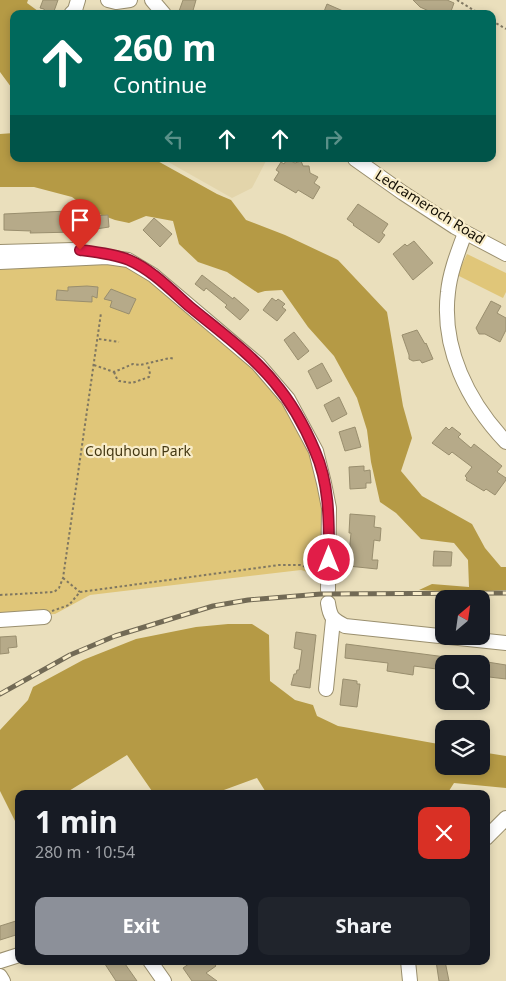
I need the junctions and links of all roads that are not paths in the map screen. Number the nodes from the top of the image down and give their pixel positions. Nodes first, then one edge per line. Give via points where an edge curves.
1 (152, 0) edge
2 (161, 10) edge
3 (360, 162) edge
4 (465, 233) junction
5 (0, 252) edge
6 (506, 254) edge
7 (116, 257) junction
8 (0, 262) edge
9 (506, 442) edge
10 (44, 617) road end
11 (0, 620) edge
12 (334, 620) junction
13 (506, 643) edge
14 (326, 689) dead end
15 (506, 818) edge
16 (490, 834) edge
17 (15, 956) edge
18 (0, 961) edge
19 (153, 965) edge
20 (408, 965) edge
21 (0, 976) edge
22 (3, 981) edge
23 (164, 981) edge
24 (410, 981) edge

1 - 2 street
3 - 4 street, Ledcameroch Road
4 - 6 street, Ledcameroch Road
4 - 9 street via 448,291 447,324 466,386 478,409
5 - 7 street via 80,250
7 - 8 street
7 - 12 street via 128,260 159,280 258,364 288,399 316,451 324,483 329,508 328,590
10 - 11 street
12 - 13 street via 345,626
12 - 14 street
15 - 16 street
17 - 18 street
19 - 23 street
20 - 24 street
21 - 22 street

